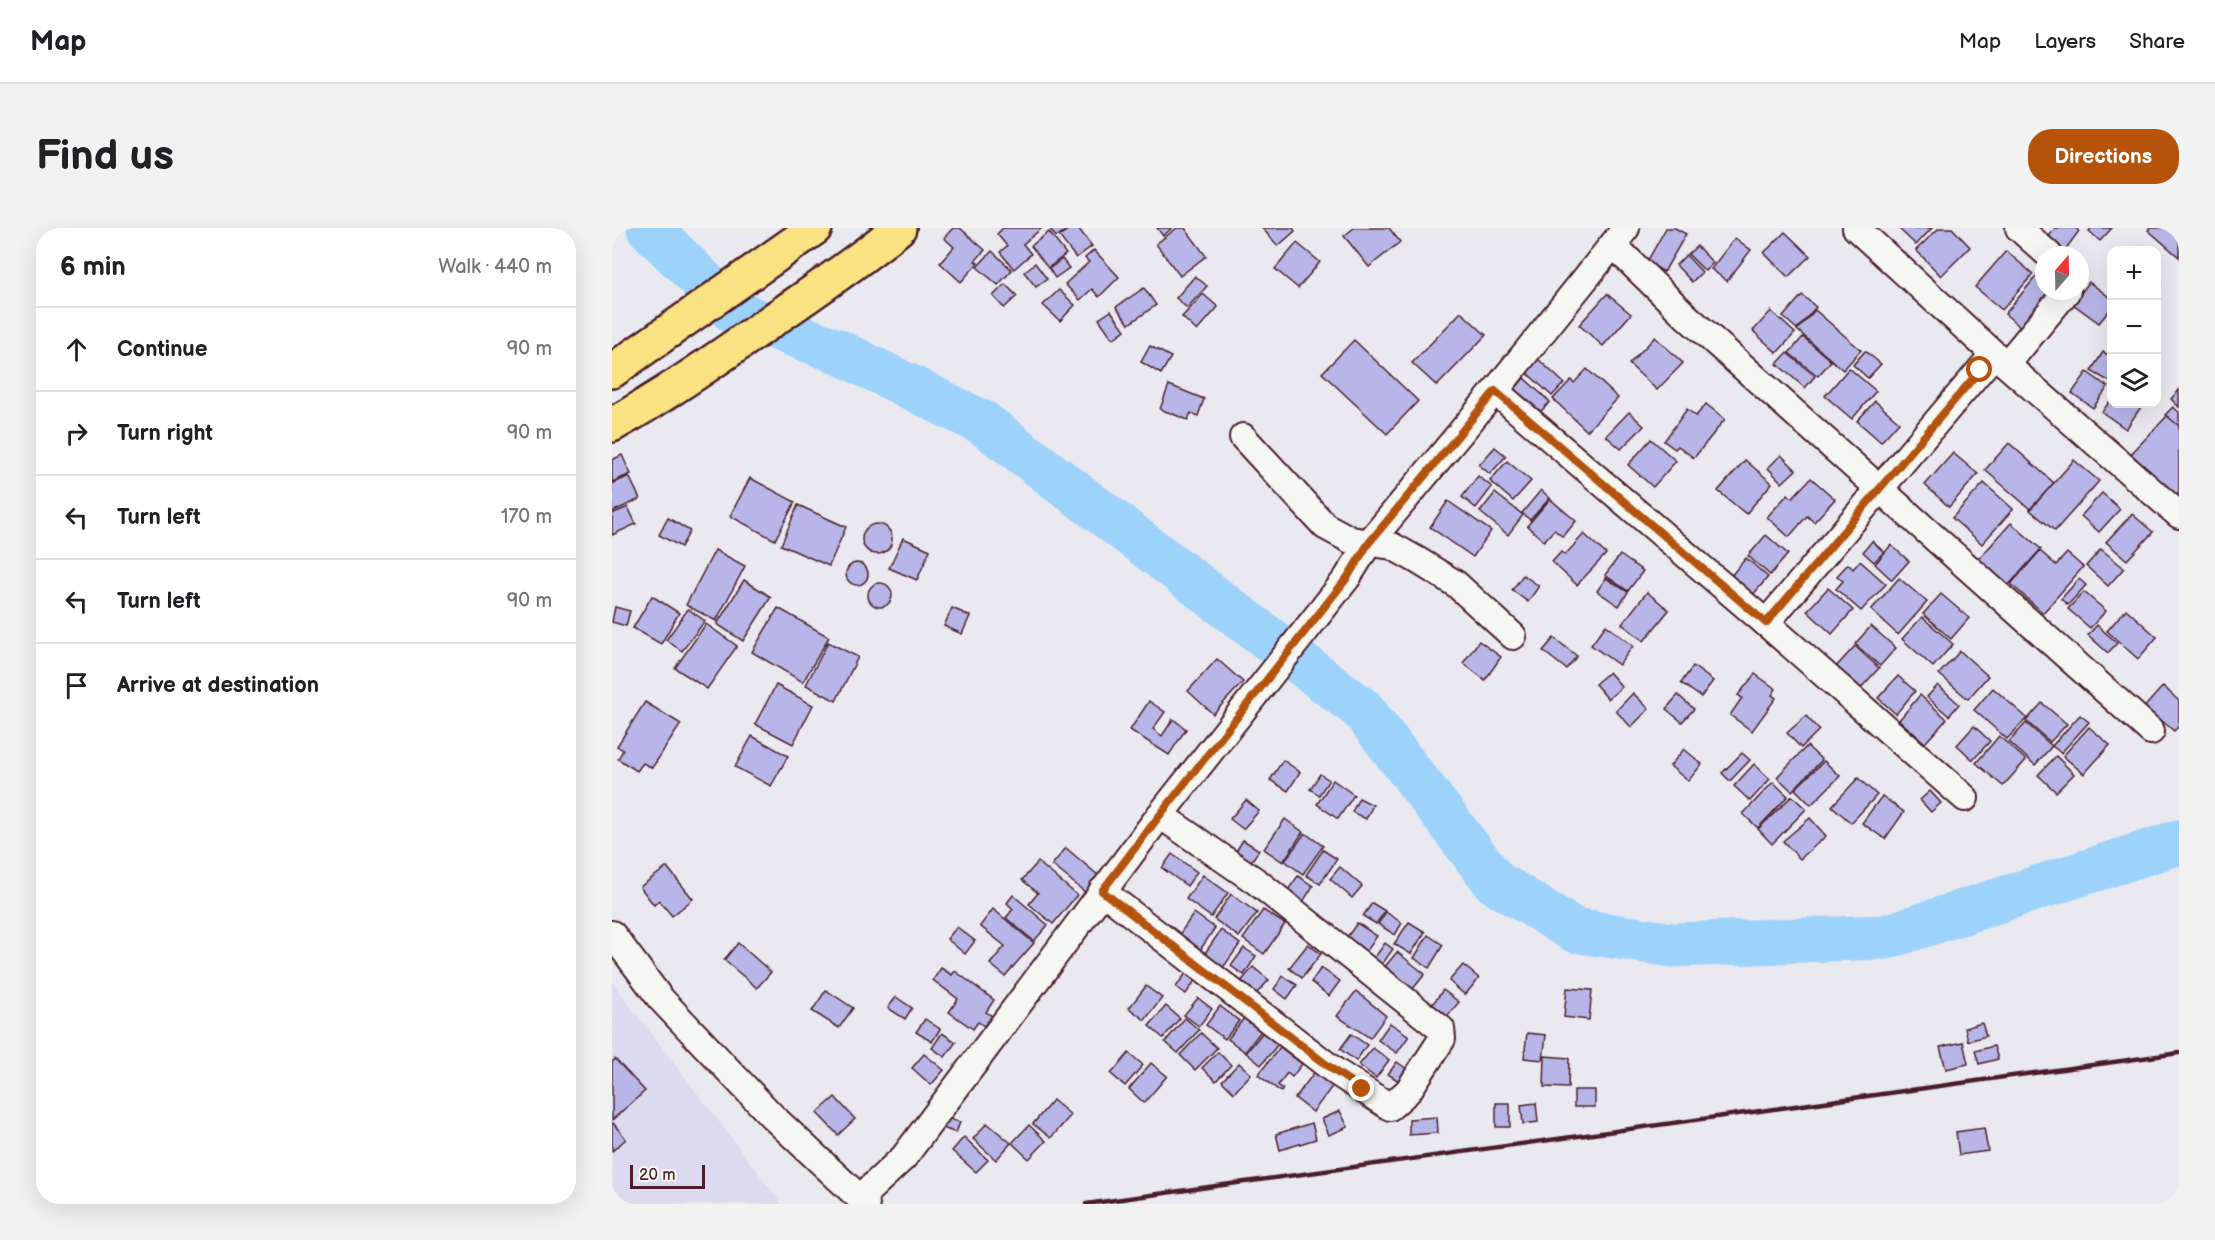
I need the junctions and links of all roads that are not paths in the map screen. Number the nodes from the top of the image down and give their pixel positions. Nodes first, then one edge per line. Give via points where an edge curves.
1 (815, 228) edge
2 (899, 228) edge
3 (1856, 228) edge
4 (2019, 228) edge
5 (1620, 237) edge
6 (2039, 246) edge
7 (2058, 300) edge
8 (2000, 359) junction
9 (612, 371) edge
10 (1495, 391) junction
11 (612, 425) edge
12 (1243, 437) dead end
13 (1880, 487) junction
14 (2179, 514) edge
15 (1368, 544) junction
16 (1766, 623) junction
17 (1514, 636) dead end
18 (2151, 731) dead end
19 (1965, 798) dead end
20 (1160, 815) junction
21 (1102, 891) junction
22 (612, 934) edge
23 (863, 1201) edge

1 - 9 main road
2 - 11 main road via 701,370
3 - 8 street
4 - 6 street
5 - 10 street
5 - 13 street via 1686,316
7 - 8 street
8 - 13 street
8 - 14 street
10 - 15 street
10 - 16 street
12 - 15 street via 1325,526
13 - 16 street
13 - 18 street
15 - 17 street via 1392,546 1456,584
15 - 20 street via 1347,578
16 - 19 street
20 - 21 street
20 - 21 street via 1257,882 1441,1029 1442,1039 1408,1091 1390,1107 1336,1072
21 - 23 street via 904,1157
22 - 23 street via 660,998 772,1116

